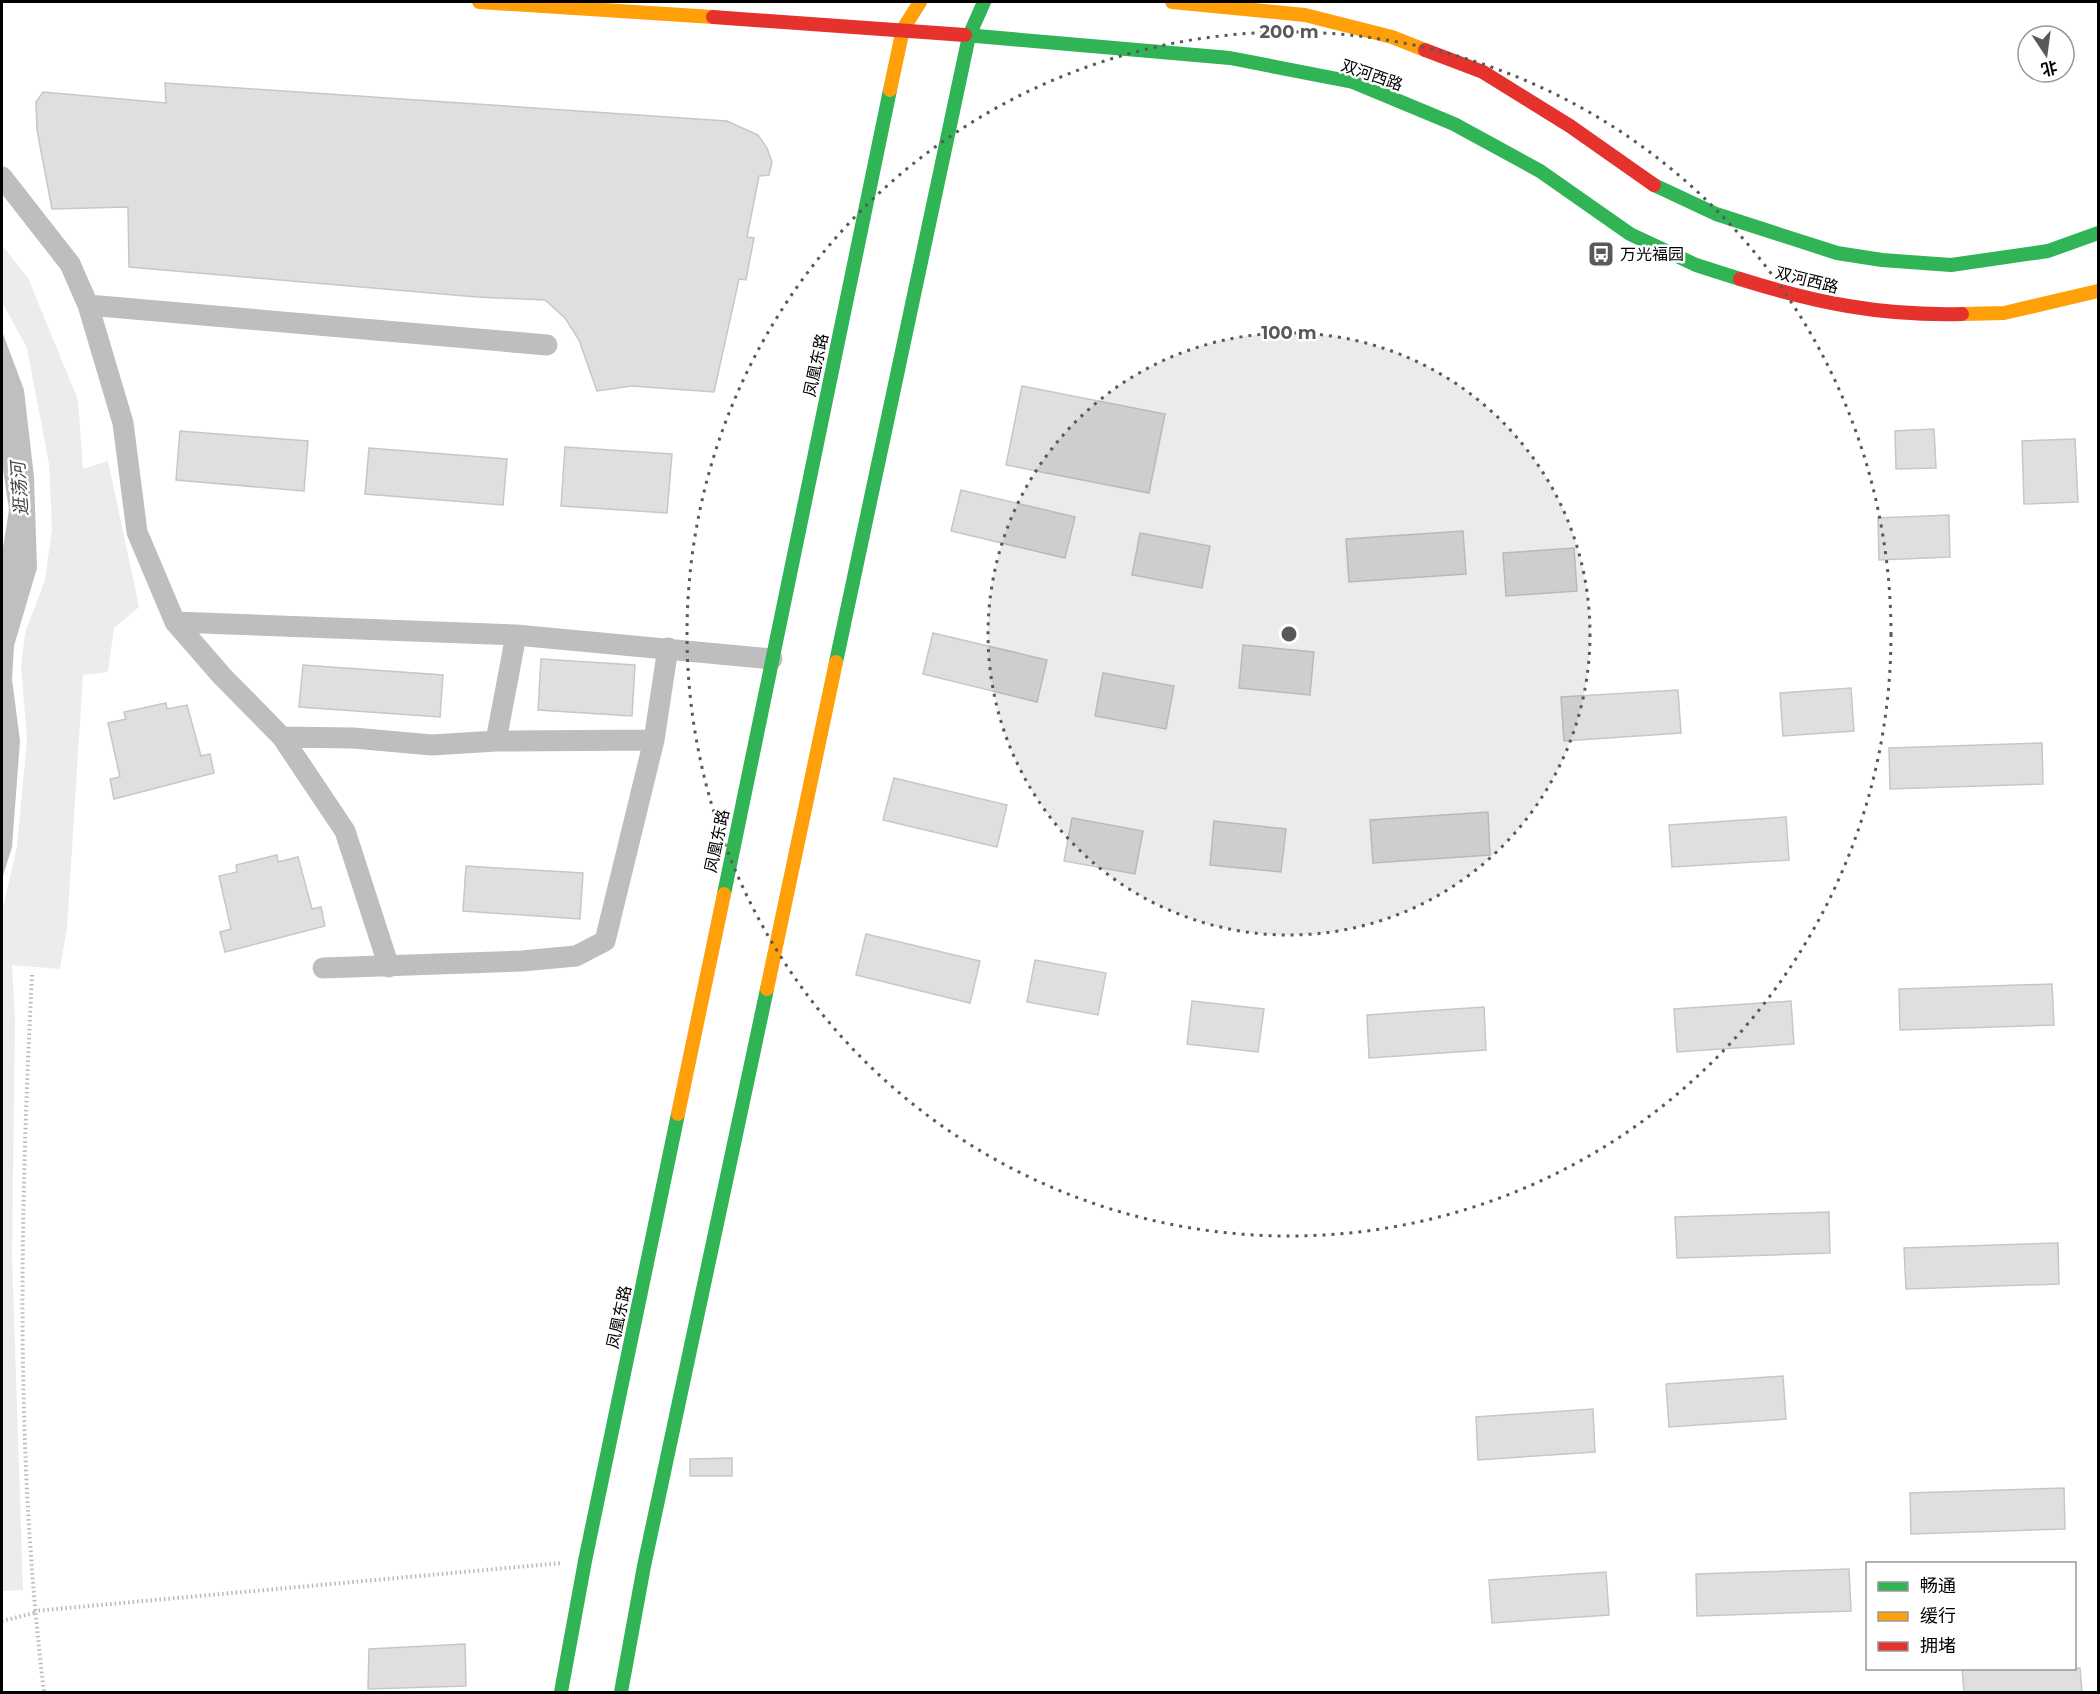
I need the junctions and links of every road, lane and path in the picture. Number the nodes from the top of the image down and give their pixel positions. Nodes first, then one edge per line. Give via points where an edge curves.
1 (479, 2) edge
2 (920, 2) edge
3 (984, 2) edge
4 (1172, 2) edge
5 (903, 29) junction
6 (969, 36) junction
7 (2, 177) edge
8 (2098, 233) edge
9 (2098, 291) edge
10 (88, 305) junction
11 (547, 345) dead end
12 (175, 622) junction
13 (516, 635) junction
14 (668, 648) junction
15 (772, 659) junction
16 (282, 737) junction
17 (654, 740) junction
18 (496, 741) junction
19 (389, 967) junction
20 (323, 968) dead end
21 (32, 975) dead end
22 (585, 1561) junction
23 (34, 1612) junction
24 (2, 1621) edge
25 (44, 1692) edge
26 (561, 1692) edge
27 (621, 1692) edge

1 - 5 street, 双河西路
2 - 5 street, 凤凰东路
3 - 6 street
4 - 8 street, 双河西路 via 1305,15 1392,37 1483,72 1657,187 1716,214 1837,253 1951,265 2048,251
5 - 6 street, 双河西路
5 - 15 street, 凤凰东路
6 - 9 street, 双河西路 via 1230,58 1353,82 1454,124 1540,171 1630,234 1696,265 1784,293 1860,310 1914,315 2004,313
6 - 27 street
7 - 10 street via 70,264
10 - 11 street
10 - 12 street via 123,423 137,532
12 - 13 street
12 - 16 street
13 - 14 street
13 - 18 street
14 - 15 street
14 - 17 street
15 - 22 street, 凤凰东路
16 - 18 street via 432,745
16 - 19 street via 345,831
17 - 18 street
17 - 19 street via 605,940 576,956
19 - 20 street
21 - 23 path via 25,1108 21,1384
22 - 23 path
22 - 26 street, 凤凰东路
23 - 24 path
23 - 25 path

